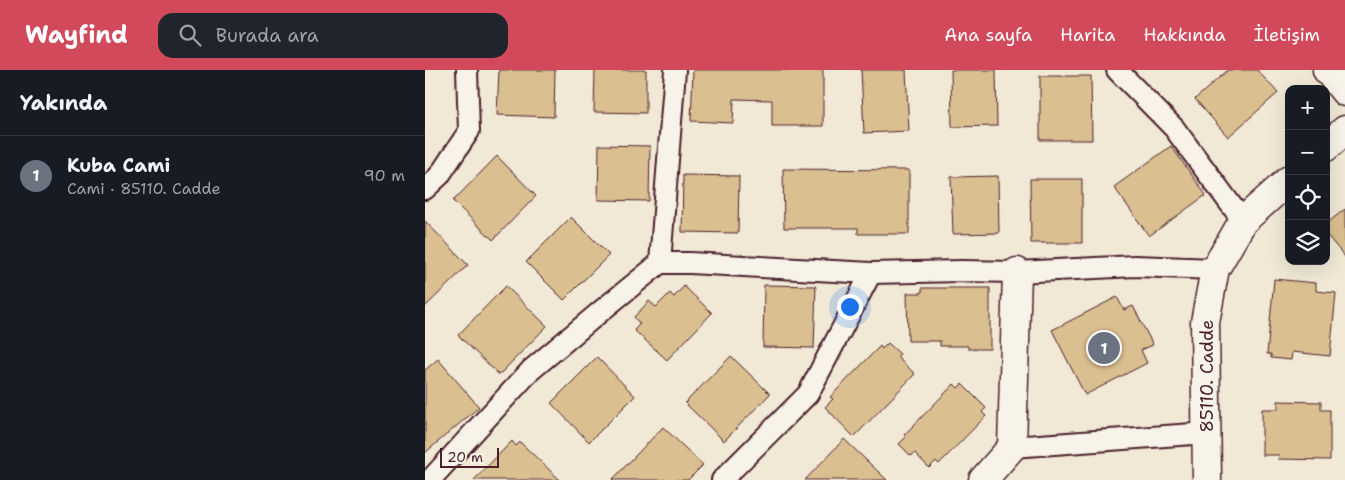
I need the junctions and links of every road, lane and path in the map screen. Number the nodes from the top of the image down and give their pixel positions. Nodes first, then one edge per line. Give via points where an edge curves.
1 (467, 70) edge
2 (675, 70) edge
3 (1117, 70) edge
4 (1327, 70) edge
5 (1345, 92) edge
6 (1345, 130) edge
7 (1330, 143) edge
8 (1285, 184) edge
9 (425, 189) edge
10 (1243, 221) junction
11 (659, 263) junction
12 (1215, 268) junction
13 (1017, 272) junction
14 (871, 273) junction
15 (1207, 433) junction
16 (1013, 447) junction
17 (430, 480) edge
18 (722, 480) edge
19 (983, 480) edge
20 (1207, 480) edge

1 - 9 street via 469,131 439,176
2 - 11 street
3 - 10 street via 1174,128
4 - 5 street
6 - 7 street
8 - 10 street, 85110. Cadde
10 - 12 street, 85110. Cadde
11 - 14 street
11 - 17 street via 531,370
12 - 13 street via 1135,266
12 - 15 street, 85110. Cadde via 1205,322
13 - 14 street
13 - 16 street
14 - 18 street via 808,394
15 - 16 street
15 - 20 street, 85110. Cadde
16 - 19 street

